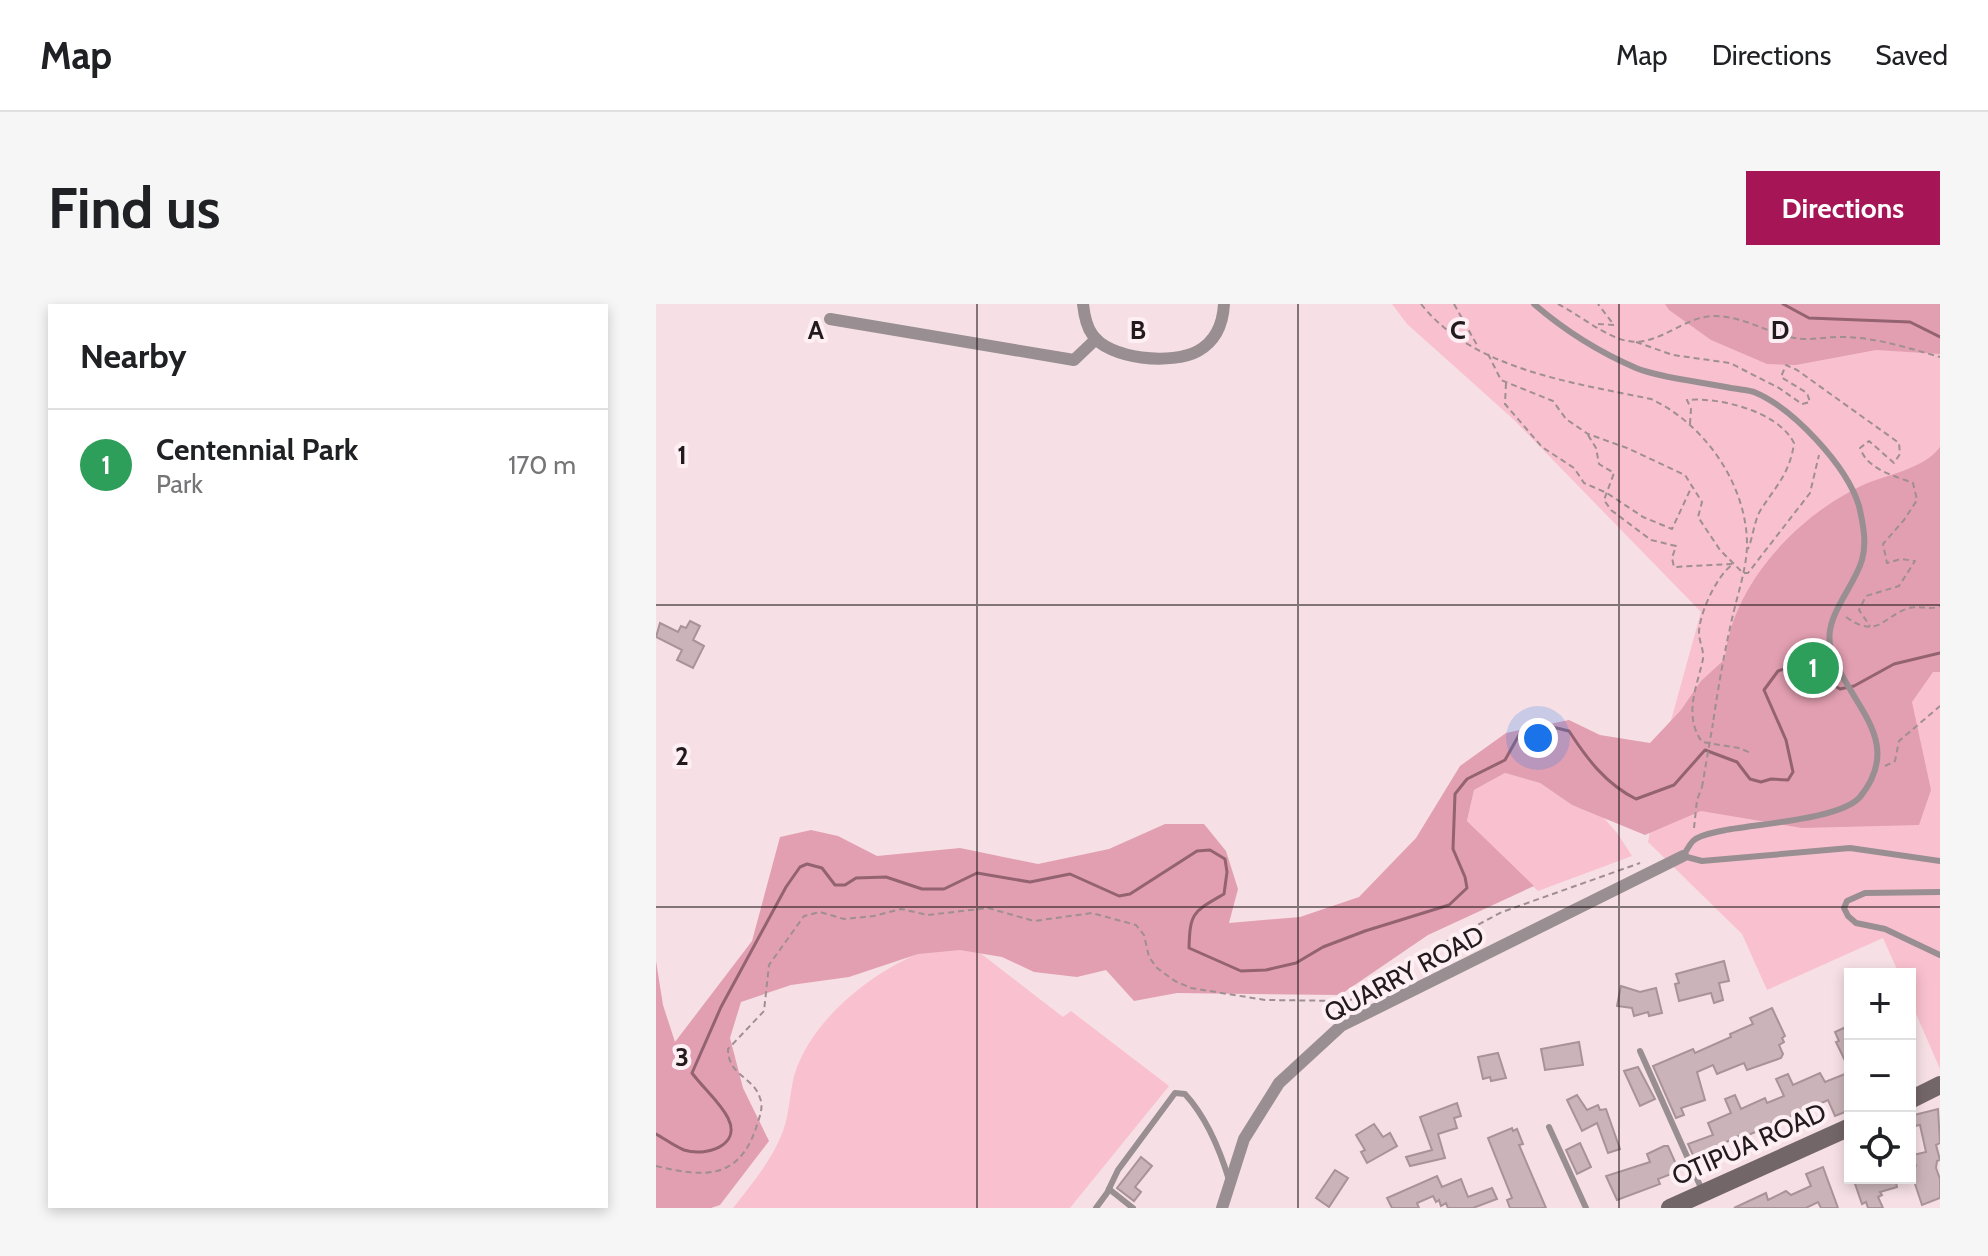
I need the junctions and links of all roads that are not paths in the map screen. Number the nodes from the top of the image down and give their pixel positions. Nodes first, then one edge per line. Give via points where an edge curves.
1 (1083, 304) edge
2 (1224, 304) edge
3 (1534, 304) edge
4 (830, 319) dead end
5 (1096, 339) junction
6 (1683, 856) junction
7 (1940, 861) edge
8 (1940, 892) edge
9 (1940, 955) edge
10 (1640, 1051) dead end
11 (1940, 1085) edge
12 (1916, 1097) edge
13 (1549, 1127) dead end
14 (1844, 1130) edge
15 (1230, 1181) junction
16 (1109, 1189) junction
17 (1703, 1193) junction
18 (1096, 1208) edge
19 (1133, 1208) edge
20 (1222, 1208) edge
21 (1586, 1208) edge
22 (1670, 1208) edge

1 - 5 street
2 - 5 street via 1214,338 1178,358 1131,357 1110,351
3 - 6 lane via 1564,329 1638,369 1754,392 1822,446 1858,503 1864,530 1862,559 1829,632 1841,673 1878,747 1878,764 1858,800 1830,814 1694,839
4 - 5 street via 1074,360
6 - 7 lane via 1702,861 1850,848
6 - 15 street, QUARRY ROAD via 1341,1026 1279,1083 1244,1139
8 - 9 lane via 1865,893 1844,908 1856,923 1885,929
10 - 17 lane
11 - 12 street
13 - 21 lane
14 - 17 street, OTIPUA ROAD
15 - 16 lane via 1210,1132 1180,1092 1170,1095
15 - 20 street, QUARRY ROAD
16 - 18 lane
16 - 19 lane
17 - 22 street, OTIPUA ROAD

